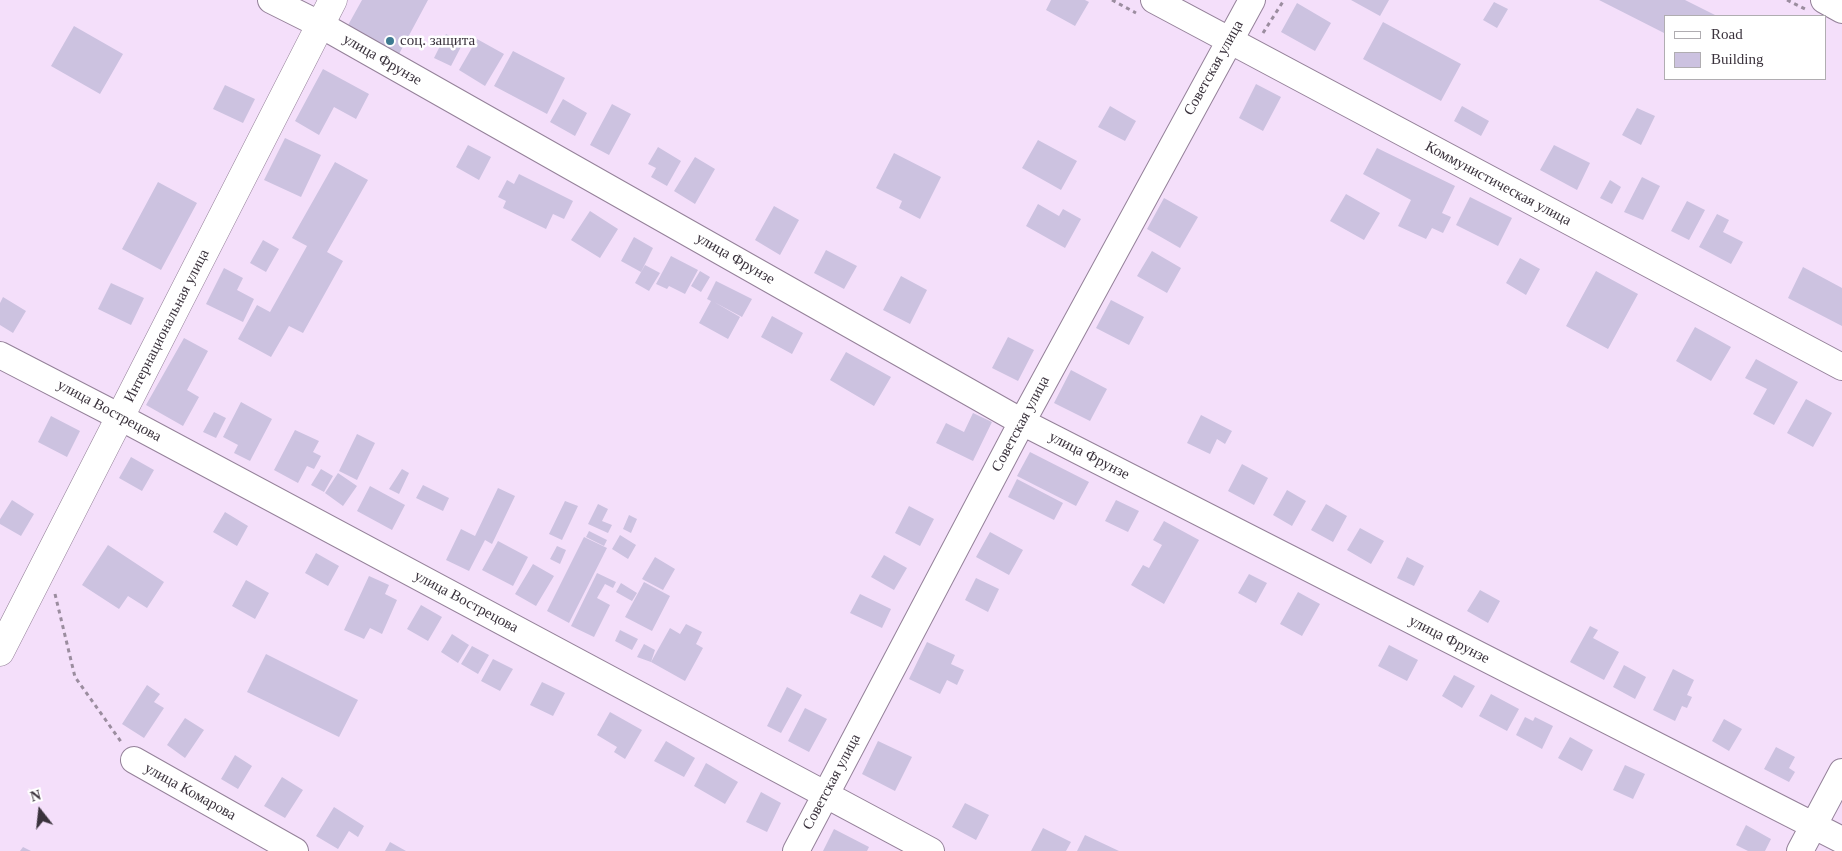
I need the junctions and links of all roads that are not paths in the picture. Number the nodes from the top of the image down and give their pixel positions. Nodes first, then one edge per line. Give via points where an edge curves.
1 (271, 0) edge
2 (333, 0) edge
3 (1154, 0) edge
4 (1252, 0) edge
5 (1824, 0) edge
6 (1842, 10) edge
7 (321, 25) junction
8 (1228, 41) junction
9 (0, 355) edge
10 (1842, 367) edge
11 (120, 417) junction
12 (1022, 422) junction
13 (2, 643) edge
14 (134, 760) road end
15 (1842, 772) edge
16 (824, 795) junction
17 (1813, 825) junction
18 (1842, 840) edge
19 (295, 851) edge
20 (796, 851) edge
21 (931, 851) edge
22 (1800, 851) edge

1 - 7 street, улица Фрунзе
2 - 7 main road, Интернациональная улица
3 - 8 street, Коммунистическая улица
4 - 8 street, Советская улица
5 - 6 street
7 - 11 main road, Интернациональная улица
7 - 12 street, улица Фрунзе
8 - 10 street, Коммунистическая улица
8 - 12 street, Советская улица
9 - 11 street, улица Вострецова
11 - 13 main road, Интернациональная улица
11 - 16 street, улица Вострецова
12 - 16 street, Советская улица
12 - 17 street, улица Фрунзе
14 - 19 street, улица Комарова
15 - 17 street
16 - 20 street, Советская улица
16 - 21 street, улица Вострецова
17 - 18 street, улица Фрунзе
17 - 22 street

